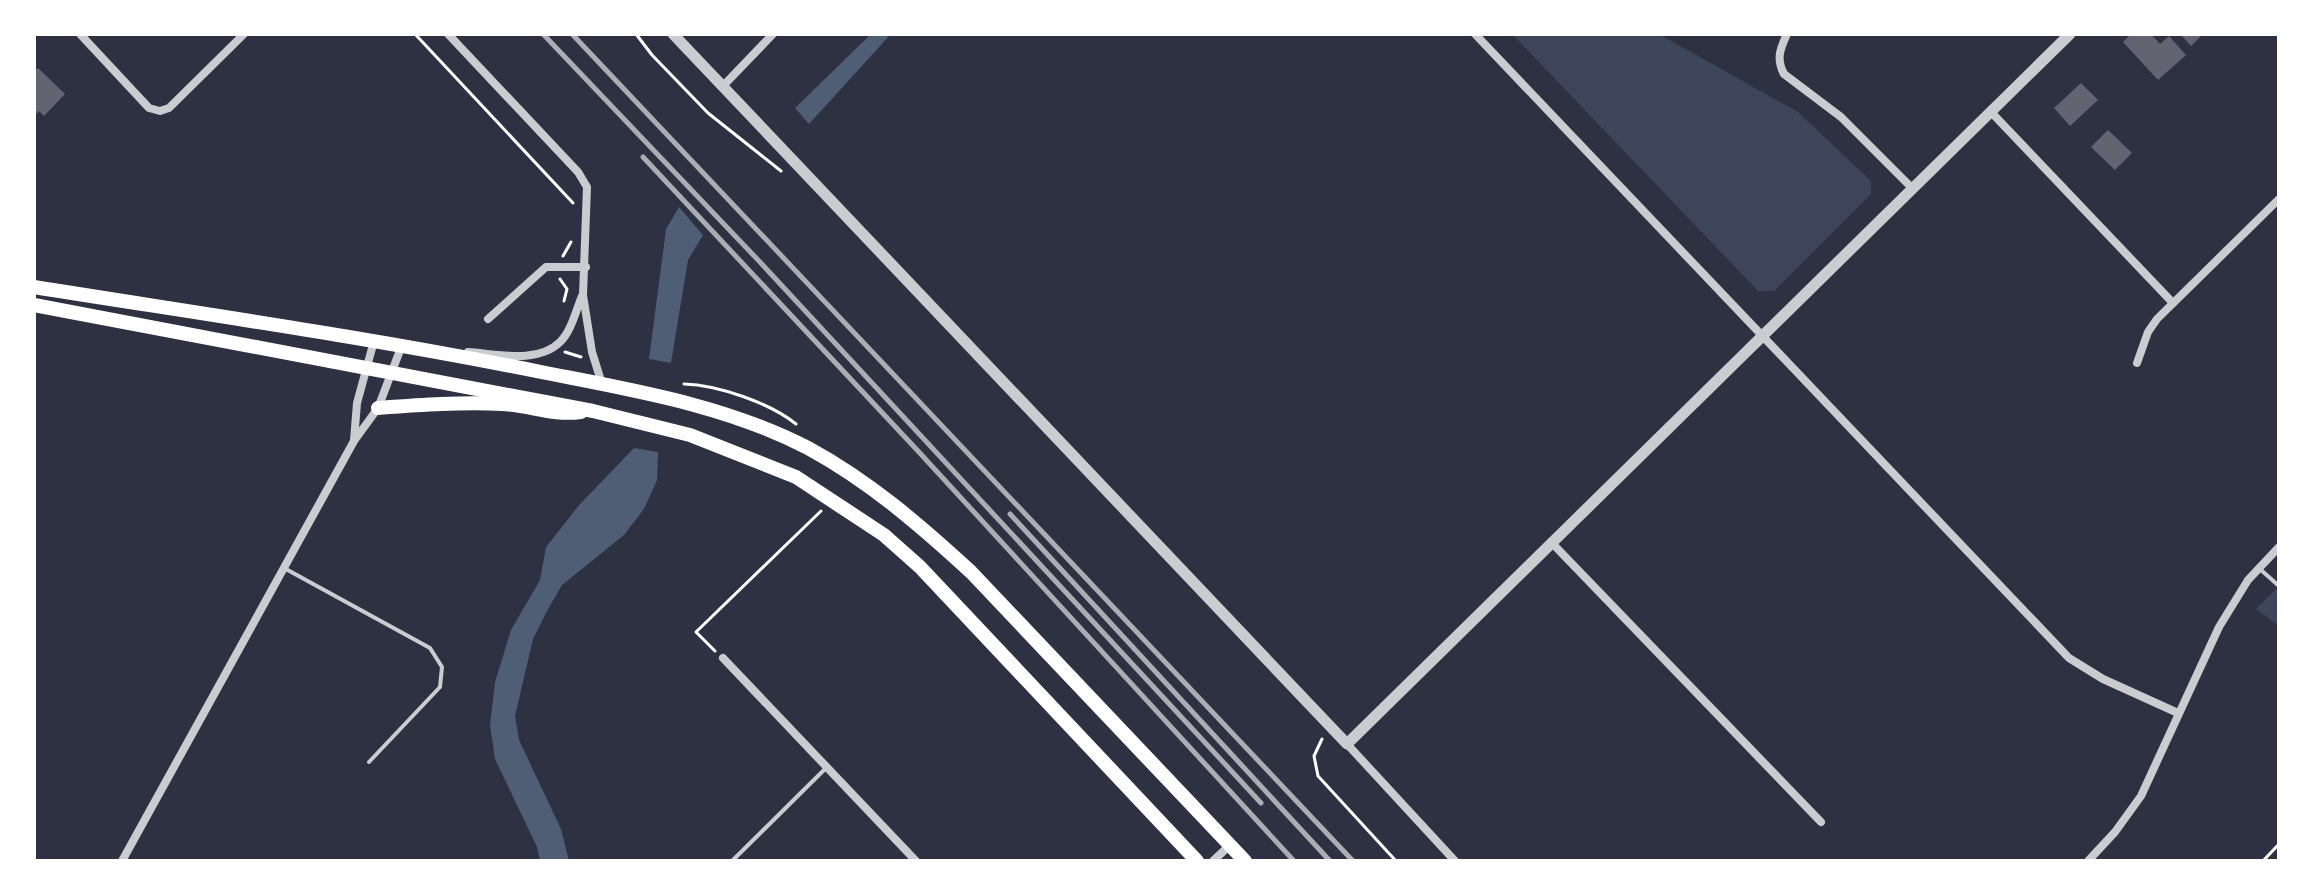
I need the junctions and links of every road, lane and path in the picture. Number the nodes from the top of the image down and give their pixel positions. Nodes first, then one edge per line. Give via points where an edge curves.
1 (80, 34) edge
2 (244, 34) edge
3 (415, 34) edge
4 (448, 34) edge
5 (636, 34) edge
6 (673, 34) edge
7 (773, 34) edge
8 (1475, 34) edge
9 (1787, 34) edge
10 (2070, 34) edge
11 (723, 86) junction
12 (1991, 112) junction
13 (790, 181) dead end
14 (1911, 187) junction
15 (2279, 199) edge
16 (572, 215) dead end
17 (571, 230) dead end
18 (562, 267) junction
19 (586, 267) junction
20 (34, 287) edge
21 (583, 295) junction
22 (2173, 303) junction
23 (34, 305) edge
24 (562, 313) dead end
25 (488, 319) dead end
26 (1763, 335) junction
27 (374, 341) junction
28 (402, 345) junction
29 (557, 345) junction
30 (423, 348) junction
31 (594, 356) junction
32 (2137, 363) dead end
33 (366, 367) junction
34 (393, 373) junction
35 (602, 384) junction
36 (678, 384) dead end
37 (378, 408) junction
38 (593, 411) junction
39 (806, 431) dead end
40 (354, 441) junction
41 (821, 511) dead end
42 (1551, 542) junction
43 (2279, 547) edge
44 (284, 568) junction
45 (2259, 568) junction
46 (2279, 586) edge
47 (723, 658) joint
48 (2178, 713) junction
49 (1322, 739) dead end
50 (1347, 744) junction
51 (369, 762) dead end
52 (828, 767) junction
53 (1821, 822) dead end
54 (2279, 844) edge
55 (1230, 845) junction
56 (122, 861) edge
57 (732, 861) edge
58 (916, 861) edge
59 (1197, 861) edge
60 (1213, 861) edge
61 (1245, 861) edge
62 (1396, 861) edge
63 (1455, 861) edge
64 (2088, 861) edge
65 (2263, 861) edge

1 - 2 street via 149,108 160,111
3 - 16 path via 573,201
4 - 19 street via 587,187
5 - 13 path via 708,113
6 - 11 street
7 - 11 street
8 - 26 street
9 - 14 street via 1780,50 1784,74 1841,117
10 - 12 street
11 - 50 street
12 - 14 street
12 - 22 street
14 - 26 street
15 - 22 street
17 - 18 path
18 - 19 street
18 - 24 path via 560,281 567,289
18 - 25 street via 546,267
19 - 21 street
20 - 27 highway
21 - 29 street
21 - 31 street
22 - 32 street via 2148,332
23 - 33 highway
26 - 42 street
26 - 48 street via 2069,658
27 - 28 highway
27 - 33 street
28 - 30 highway
28 - 34 street
29 - 30 street via 525,356
29 - 31 path via 567,354
30 - 35 highway
31 - 35 street
33 - 34 highway
33 - 40 street
34 - 37 street
34 - 38 highway
35 - 55 highway via 695,403 750,423 807,448 870,487 971,572
36 - 39 path via 744,398 779,412
37 - 38 highway via 442,403 506,404 560,415
37 - 40 street
38 - 59 highway via 703,439 796,477 884,535
40 - 44 street
41 - 47 path via 696,632
42 - 50 street
42 - 53 street
43 - 45 street
44 - 51 lane via 430,648 442,667 440,687
44 - 56 street
45 - 46 lane
45 - 48 street via 2234,600
47 - 52 street
48 - 64 street via 2141,796
49 - 62 path via 1314,756 1318,776
50 - 63 street
52 - 57 lane
52 - 58 street
54 - 65 path
55 - 60 street
55 - 61 highway

